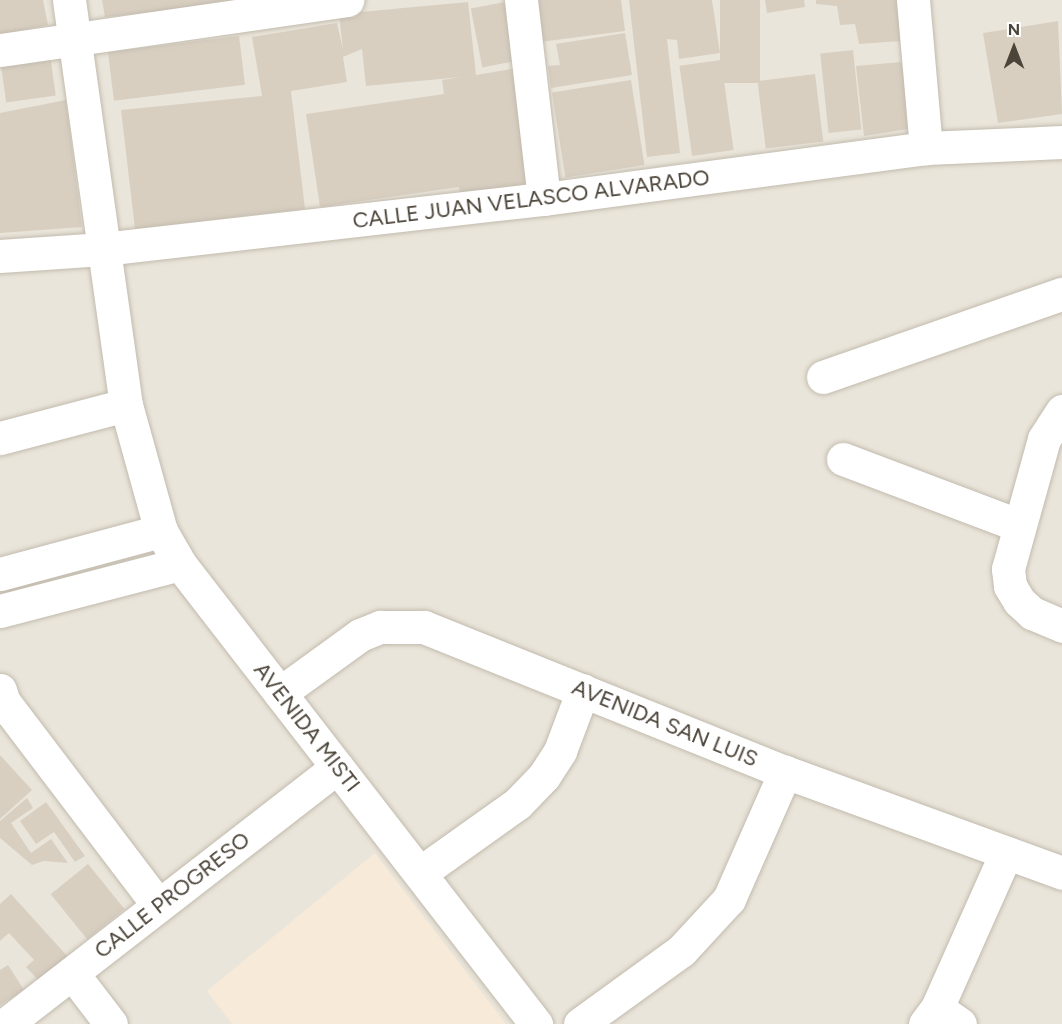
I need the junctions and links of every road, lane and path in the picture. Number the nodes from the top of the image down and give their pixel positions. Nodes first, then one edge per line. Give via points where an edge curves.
1 (69, 0) edge
2 (347, 0) edge
3 (521, 0) edge
4 (913, 0) edge
5 (74, 38) junction
6 (0, 50) edge
7 (1062, 142) edge
8 (926, 148) junction
9 (544, 199) junction
10 (103, 249) junction
11 (0, 256) edge
12 (1062, 294) edge
13 (823, 377) dead end
14 (126, 405) junction
15 (1062, 411) edge
16 (0, 438) edge
17 (843, 459) dead end
18 (1018, 525) junction
19 (161, 531) junction
20 (180, 564) junction
21 (0, 574) edge
22 (0, 610) edge
23 (1062, 626) edge
24 (0, 690) edge
25 (583, 690) junction
26 (280, 693) junction
27 (338, 767) junction
28 (785, 772) junction
29 (1006, 853) junction
30 (420, 873) junction
31 (1062, 873) edge
32 (158, 905) junction
33 (72, 973) junction
34 (941, 1019) edge
35 (6, 1024) edge
36 (111, 1024) edge
37 (536, 1024) edge
38 (580, 1024) edge

1 - 5 street, AVENIDA MISTI
2 - 5 street
3 - 9 street
4 - 8 street
5 - 6 street
5 - 10 street, AVENIDA MISTI
7 - 8 street, CALLE JUAN VELASCO ALVARADO
8 - 9 street, CALLE JUAN VELASCO ALVARADO
9 - 10 street, CALLE JUAN VELASCO ALVARADO
10 - 11 street, CALLE JUAN VELASCO ALVARADO
10 - 14 street, AVENIDA MISTI
12 - 13 street
14 - 16 street
14 - 19 street, AVENIDA MISTI
15 - 18 street via 1044,439
17 - 18 street
18 - 23 street via 1008,569 1010,586 1032,613
19 - 20 street, AVENIDA MISTI
19 - 21 street
20 - 22 street
20 - 26 street, AVENIDA MISTI
24 - 32 street via 4,702
25 - 26 street, AVENIDA SAN LUIS via 424,627 402,624 360,635
25 - 28 street, AVENIDA SAN LUIS
25 - 30 street via 560,751 544,776 518,803
26 - 27 street, AVENIDA MISTI
27 - 30 street, AVENIDA MISTI
27 - 32 street, CALLE PROGRESO
28 - 29 street, AVENIDA SAN LUIS
28 - 38 street via 729,899 681,951
29 - 31 street, AVENIDA SAN LUIS
29 - 34 street
30 - 37 street, AVENIDA MISTI
32 - 33 street, CALLE PROGRESO
33 - 35 street, CALLE PROGRESO
33 - 36 street

